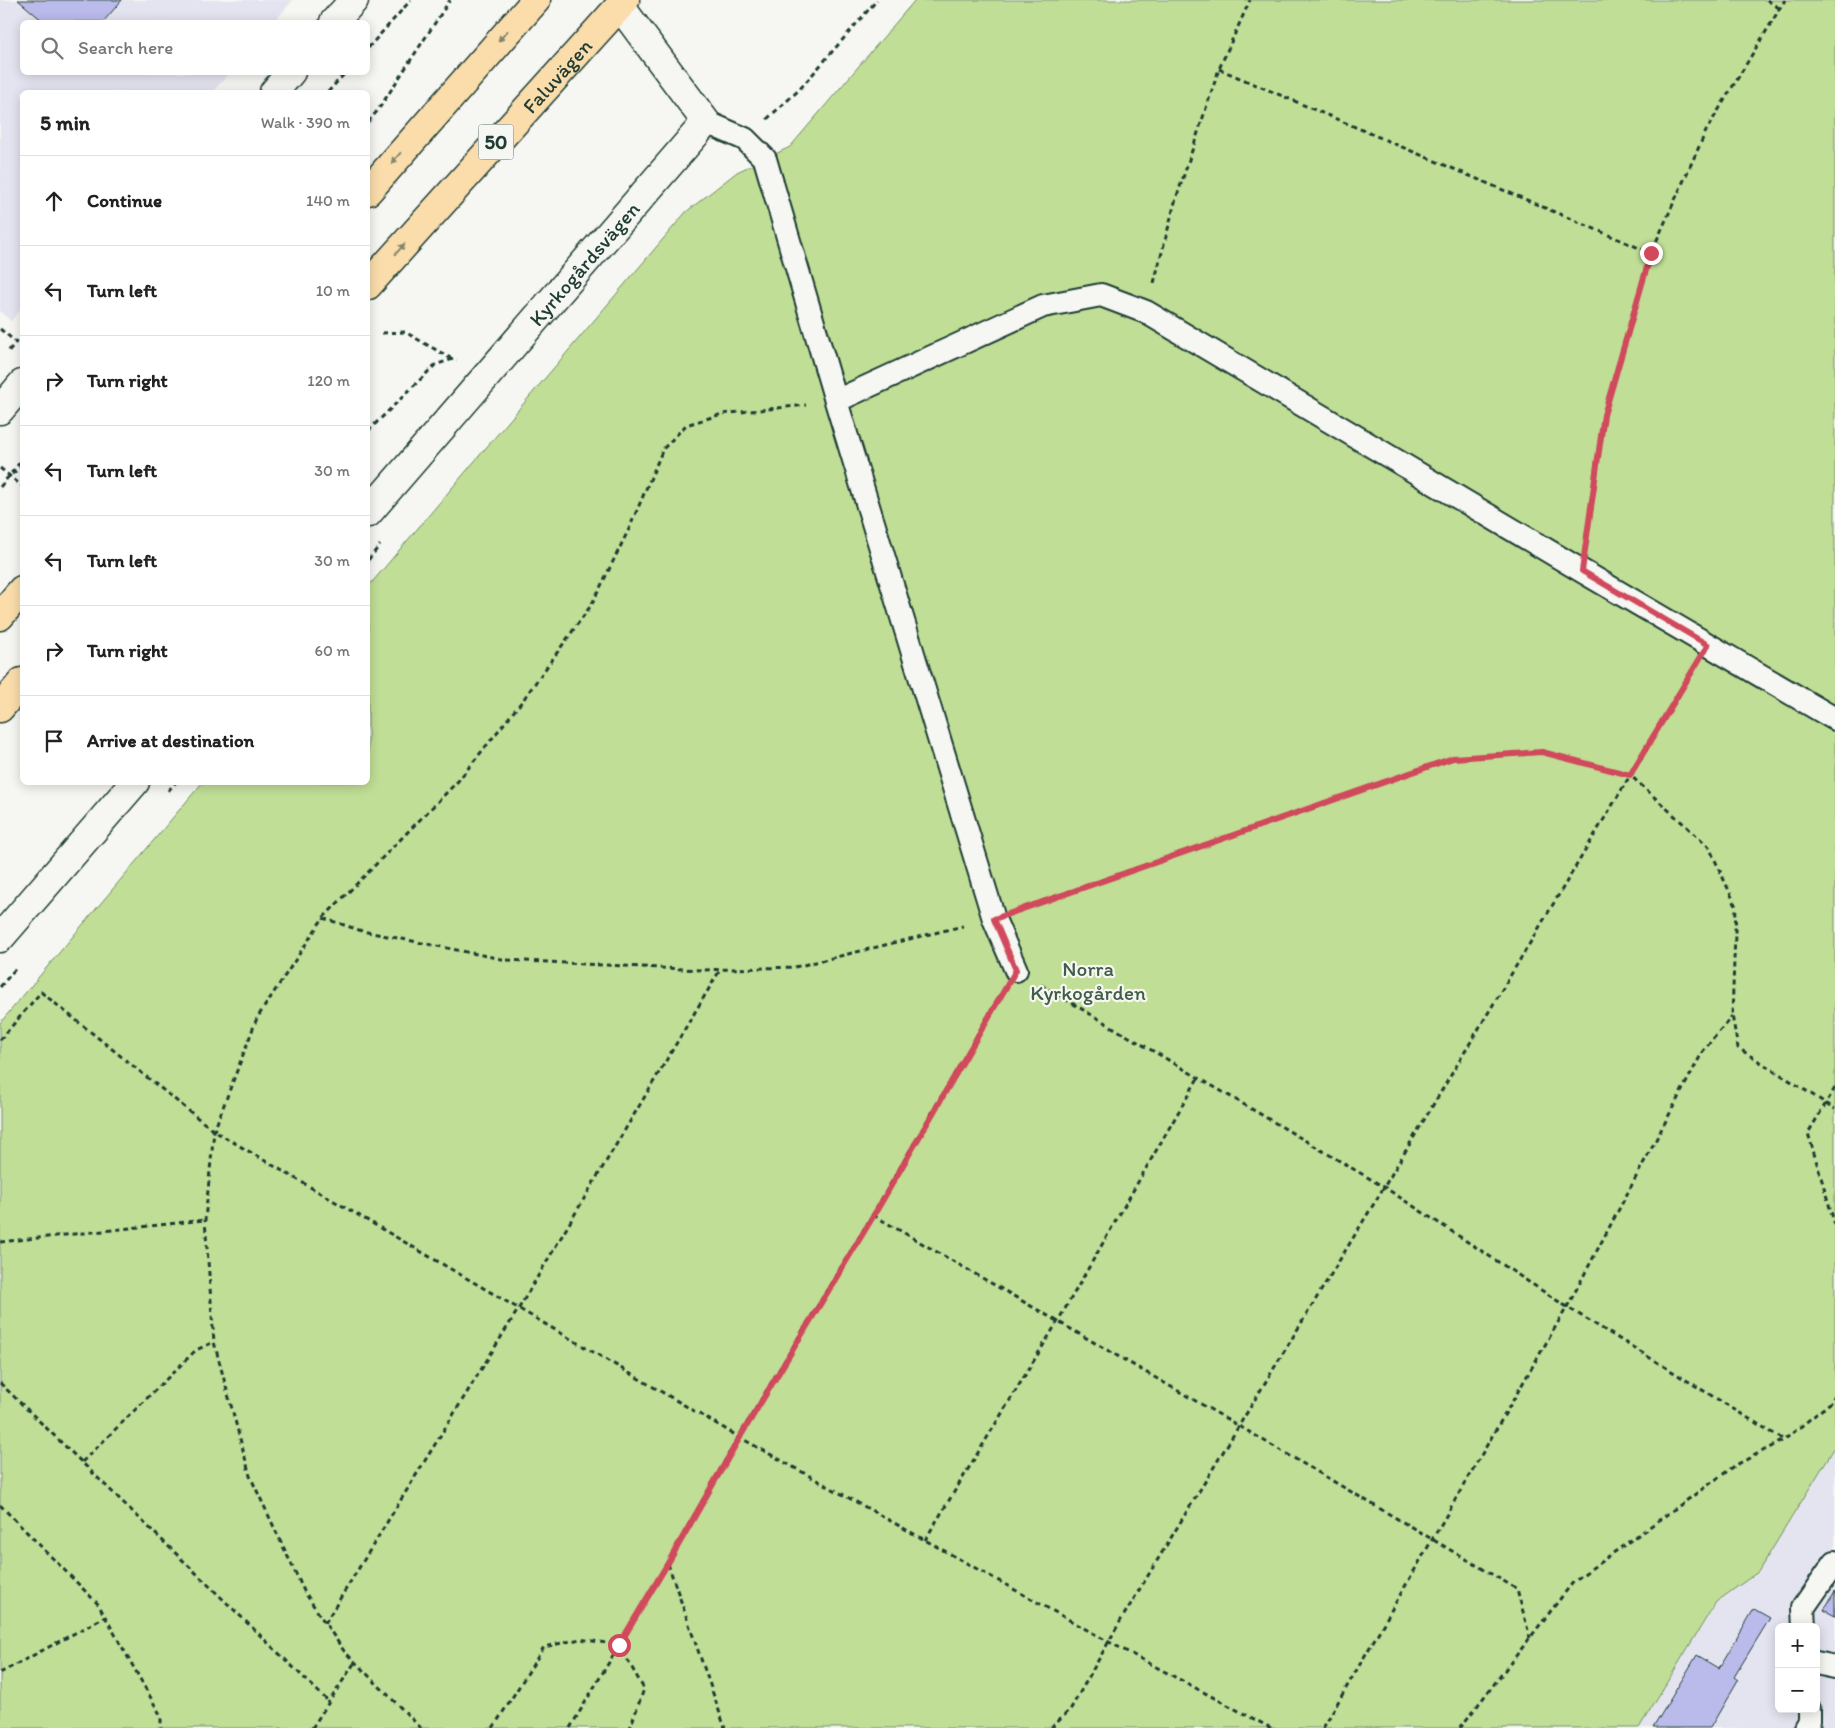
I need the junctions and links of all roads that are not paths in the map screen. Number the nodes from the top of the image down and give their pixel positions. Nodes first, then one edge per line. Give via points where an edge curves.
1 (354, 0) edge
2 (536, 0) edge
3 (623, 3) edge
4 (336, 20) edge
5 (288, 75) edge
6 (276, 90) edge
7 (706, 122) junction
8 (370, 189) edge
9 (370, 283) edge
10 (836, 401) junction
11 (370, 511) edge
12 (20, 592) edge
13 (0, 616) edge
14 (20, 684) edge
15 (0, 708) edge
16 (1835, 719) edge
17 (132, 785) edge
18 (0, 938) edge
19 (1016, 970) road end
20 (1835, 1562) edge
21 (1804, 1623) edge
22 (1820, 1664) edge
23 (1835, 1666) edge
24 (1809, 1713) edge
25 (1805, 1728) edge

1 - 4 street
2 -> 8 highway
3 - 7 street
9 -> 3 highway, Faluvägen / 50
5 - 6 street
7 - 10 lane via 745,139 765,159
7 - 11 street, Kyrkogårdsvägen
10 - 16 lane via 1043,306 1101,295 1146,312
10 - 19 lane via 994,919
12 - 13 highway
14 - 15 highway
17 - 18 street
20 - 21 lane via 1803,1608
22 - 23 lane
24 - 25 lane

